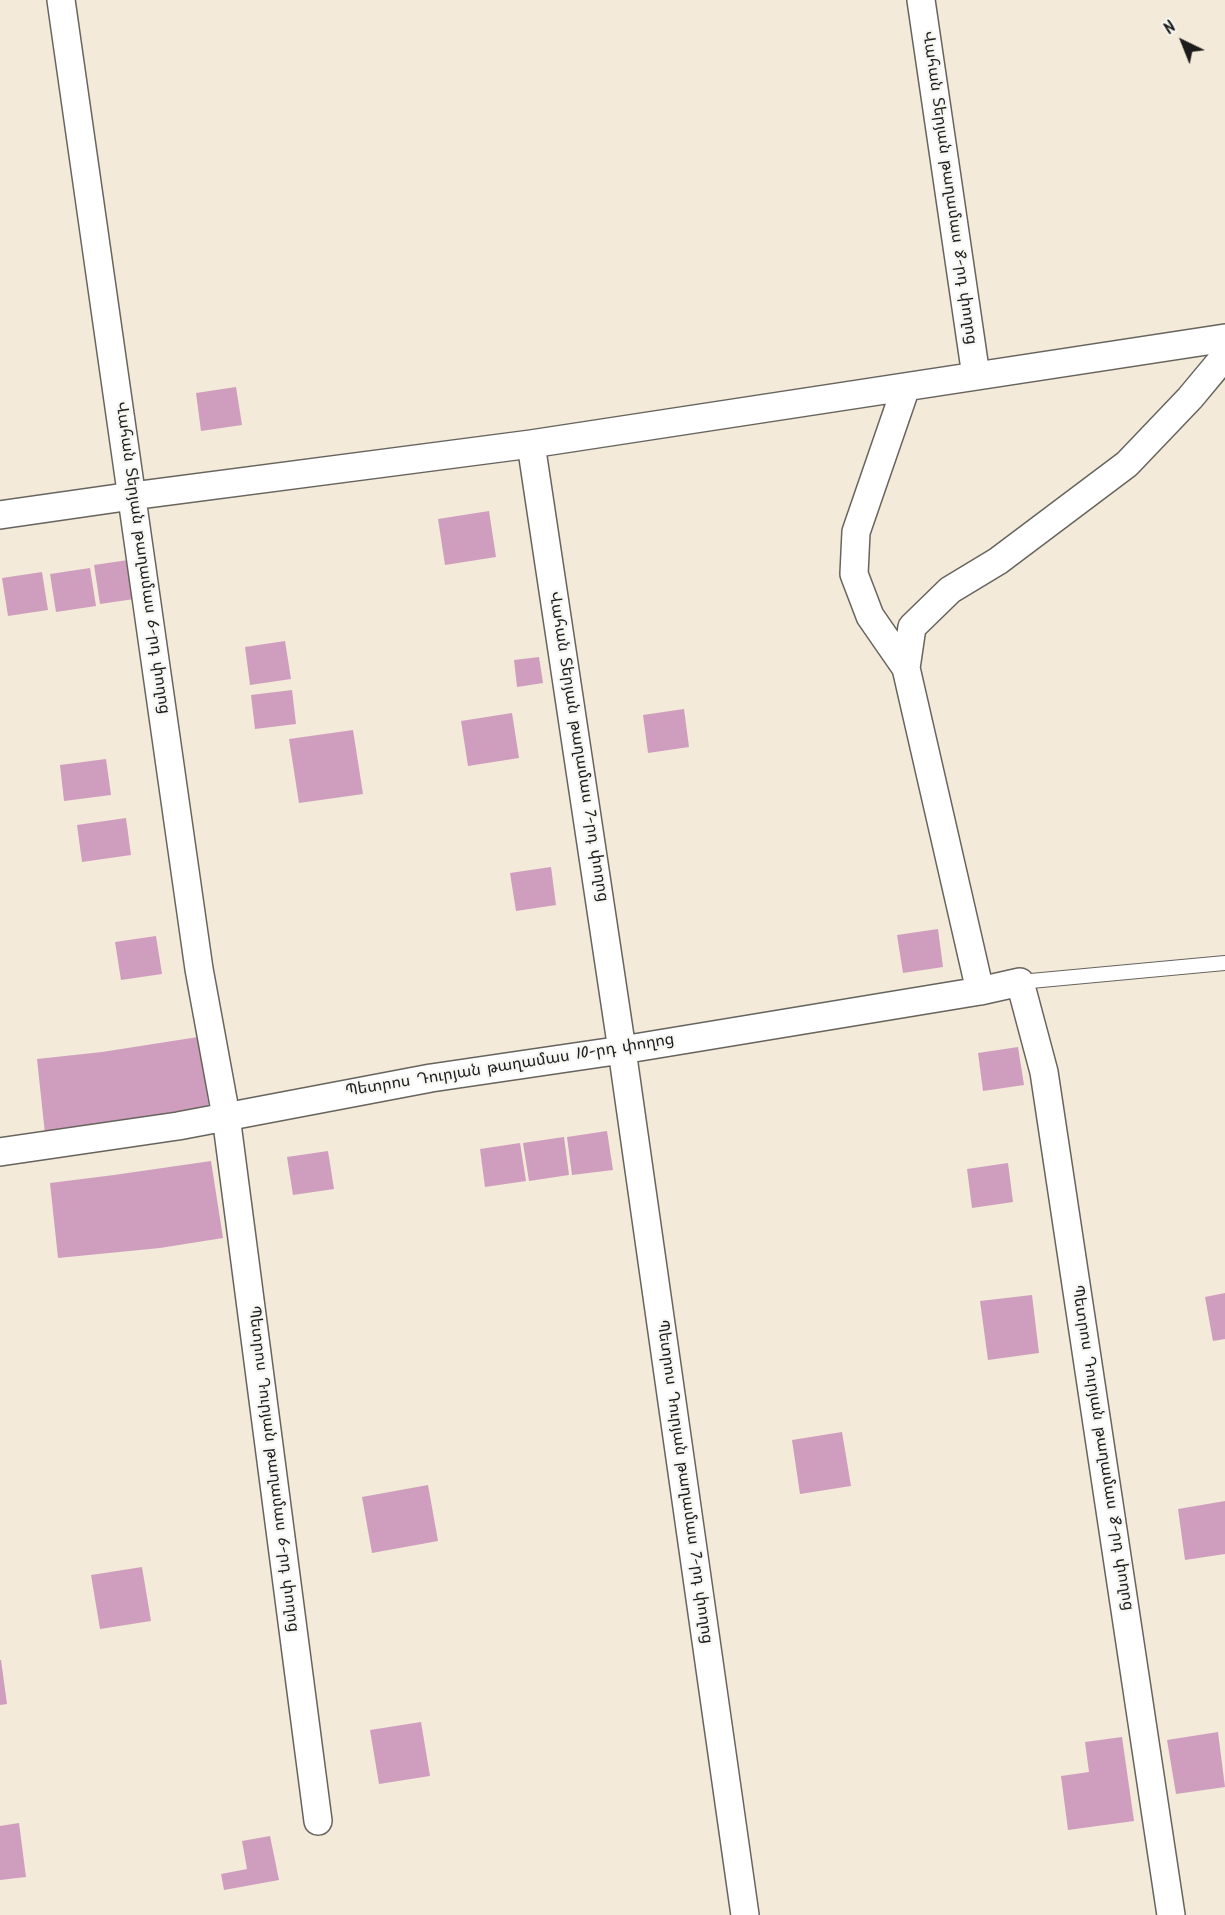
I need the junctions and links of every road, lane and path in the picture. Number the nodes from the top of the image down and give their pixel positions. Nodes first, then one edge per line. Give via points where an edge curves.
1 (61, 0) edge
2 (921, 0) edge
3 (1225, 338) edge
4 (1225, 356) edge
5 (976, 376) junction
6 (906, 387) junction
7 (531, 444) junction
8 (132, 496) junction
9 (0, 515) edge
10 (906, 668) junction
11 (1225, 963) edge
12 (1020, 982) junction
13 (980, 991) junction
14 (622, 1050) junction
15 (226, 1116) junction
16 (0, 1152) edge
17 (318, 1821) dead end
18 (745, 1915) edge
19 (1171, 1915) edge

1 - 8 street, Վահան Տերյան թաղամաս 6-րդ փողոց
2 - 5 street, Վահան Տերյան թաղամաս 8-րդ փողոց
3 - 5 street
4 - 10 street via 1127,464 998,561 950,590 920,619 912,627
5 - 6 street
6 - 7 street
6 - 10 street via 856,532 854,574 870,616
7 - 8 street
7 - 14 street, Վահան Տերյան թաղամաս 7-րդ փողոց
8 - 9 street
8 - 15 street, Վահան Տերյան թաղամաս 6-րդ փողոց via 199,969
10 - 13 street
11 - 12 lane
12 - 13 street, Պետրոս Դուրյան թաղամաս 10-րդ փողոց
12 - 19 street, Պետրոս Դուրյան թաղամաս 8-րդ փողոց via 1044,1072
13 - 14 street, Պետրոս Դուրյան թաղամաս 10-րդ փողոց
14 - 15 street, Պետրոս Դուրյան թաղամաս 10-րդ փողոց via 431,1078
14 - 18 street, Պետրոս Դուրյան թաղամաս 7-րդ փողոց
15 - 16 street, Պետրոս Դուրյան թաղամաս 10-րդ փողոց
15 - 17 street, Պետրոս Դուրյան թաղամաս 6-րդ փողոց

